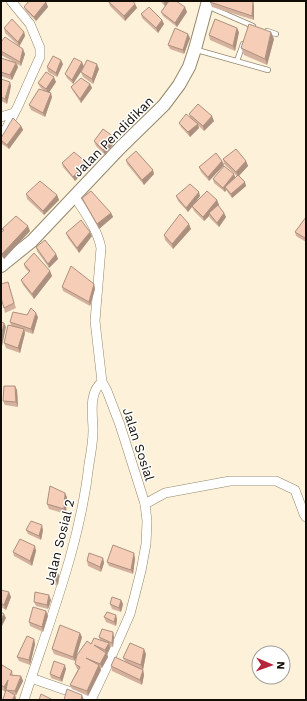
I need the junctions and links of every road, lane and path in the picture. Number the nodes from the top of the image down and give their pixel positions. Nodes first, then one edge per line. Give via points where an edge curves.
1 (11, 1) edge
2 (207, 4) edge
3 (249, 25) junction
4 (256, 28) edge
5 (263, 30) edge
6 (247, 32) edge
7 (276, 34) dead end
8 (244, 40) edge
9 (195, 49) junction
10 (237, 61) junction
11 (268, 70) dead end
12 (14, 113) junction
13 (1, 117) edge
14 (1, 139) edge
15 (74, 196) junction
16 (1, 266) edge
17 (100, 384) junction
18 (144, 504) junction
19 (306, 517) edge
20 (31, 678) junction
21 (24, 700) edge
22 (91, 700) edge

1 - 12 street via 30,24 40,48 40,57
2 - 3 lane
2 - 9 street, Jalan Pendidikan
3 - 4 lane
3 - 6 lane
5 - 7 lane
8 - 10 lane
9 - 10 lane
9 - 15 street, Jalan Pendidikan via 189,67 164,105
10 - 11 lane
12 - 13 street
12 - 14 street
15 - 16 street, Jalan Pendidikan via 32,241
15 - 17 street, Jalan Sosial via 94,226 101,248 95,321
17 - 18 street, Jalan Sosial via 107,391 120,425
17 - 20 street, Jalan Sosial 2 via 95,390 92,407 93,432 78,525 60,592
18 - 19 street via 165,493 230,481 276,481 295,490
18 - 22 street, Jalan Sosial via 147,521 146,544 141,571 125,625
20 - 21 street, Jalan Sosial 2
20 - 22 street

